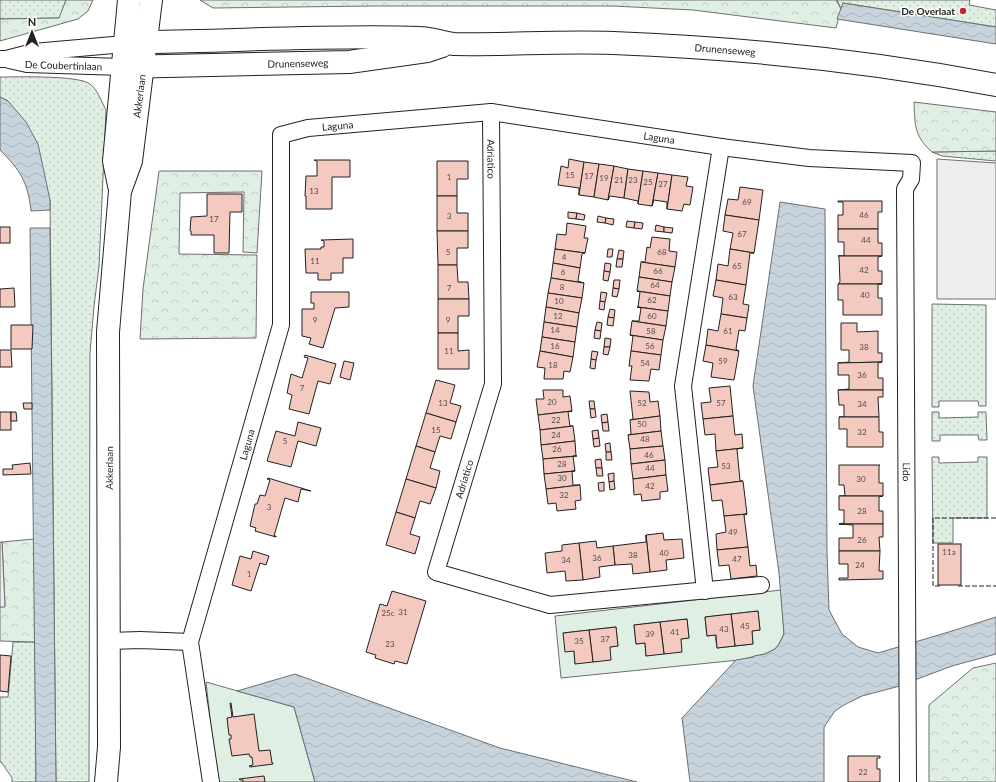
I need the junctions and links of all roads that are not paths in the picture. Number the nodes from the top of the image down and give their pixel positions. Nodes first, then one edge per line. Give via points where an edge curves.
1 (129, 0) edge
2 (151, 0) edge
3 (135, 43) junction
4 (451, 44) junction
5 (3, 59) edge
6 (132, 66) junction
7 (996, 85) edge
8 (491, 112) junction
9 (721, 146) junction
10 (912, 163) joint
11 (761, 585) dead end
12 (705, 591) junction
13 (109, 641) junction
14 (190, 642) junction
15 (109, 746) junction
16 (106, 782) edge
17 (120, 782) edge
18 (211, 782) edge
19 (908, 782) edge

1 - 3 street, Akkerlaan
2 - 3 street, Akkerlaan
3 - 4 street, Drunenseweg via 375,37 424,38
3 - 5 street, De Coubertinlaan via 33,52
3 - 6 street, Akkerlaan
4 - 6 street, Drunenseweg via 427,51 349,62
4 - 7 street, Drunenseweg via 611,43 718,48 839,60 940,74
5 - 6 street, De Coubertinlaan via 27,64
6 - 13 street, Akkerlaan via 114,161 120,191 108,332
8 - 9 street, Laguna
8 - 12 street, Adriatico via 493,384 436,572 550,605
8 - 14 street, Laguna via 308,128 281,135 281,325
9 - 10 street, Laguna via 809,158
9 - 12 street via 683,386
10 - 19 street, Lido via 911,179 906,189
11 - 12 street, Adriatico
13 - 14 street
13 - 15 street, Akkerlaan
14 - 18 street, Laguna
15 - 16 street, Akkerlaan
15 - 17 street, Akkerlaan

